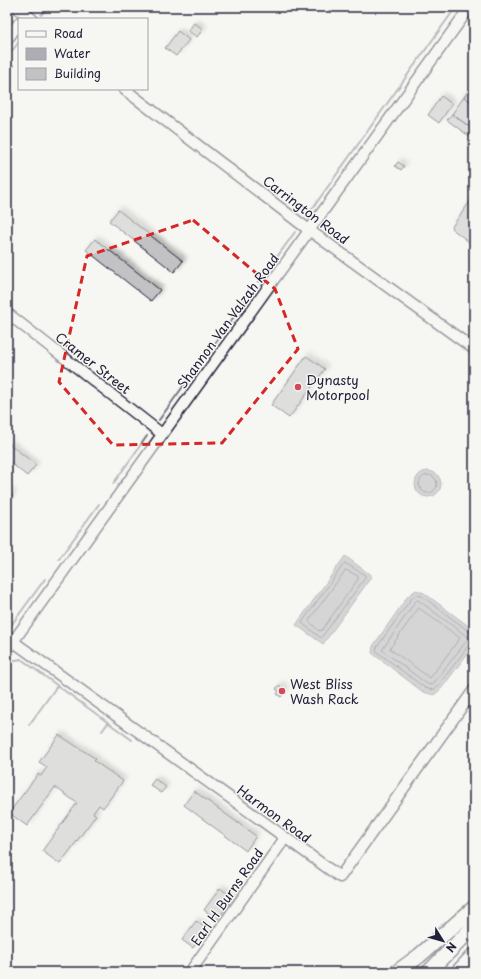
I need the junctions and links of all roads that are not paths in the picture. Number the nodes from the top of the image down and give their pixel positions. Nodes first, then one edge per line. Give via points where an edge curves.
1 (16, 7) edge
2 (470, 7) edge
3 (28, 15) edge
4 (18, 24) edge
5 (7, 40) edge
6 (125, 90) edge
7 (309, 230) junction
8 (7, 313) edge
9 (474, 348) edge
10 (162, 434) junction
11 (9, 643) edge
12 (474, 690) edge
13 (285, 838) junction
14 (474, 908) edge
15 (474, 926) edge
16 (474, 956) edge
17 (190, 972) edge
18 (396, 972) edge
19 (429, 972) edge
20 (458, 972) edge

1 - 3 street
2 - 7 street, Shannon Van Valzah Road
4 - 5 street
6 - 7 street, Carrington Road
7 - 9 street, Carrington Road
7 - 10 street, Shannon Van Valzah Road
8 - 10 street, Cramer Street
10 - 11 street, Shannon Van Valzah Road
11 - 13 street, Harmon Road
12 - 13 street, Harmon Road via 340,877
13 - 17 street, Earl H Burns Road
14 - 18 highway via 419,956
15 - 19 highway
16 - 20 highway

